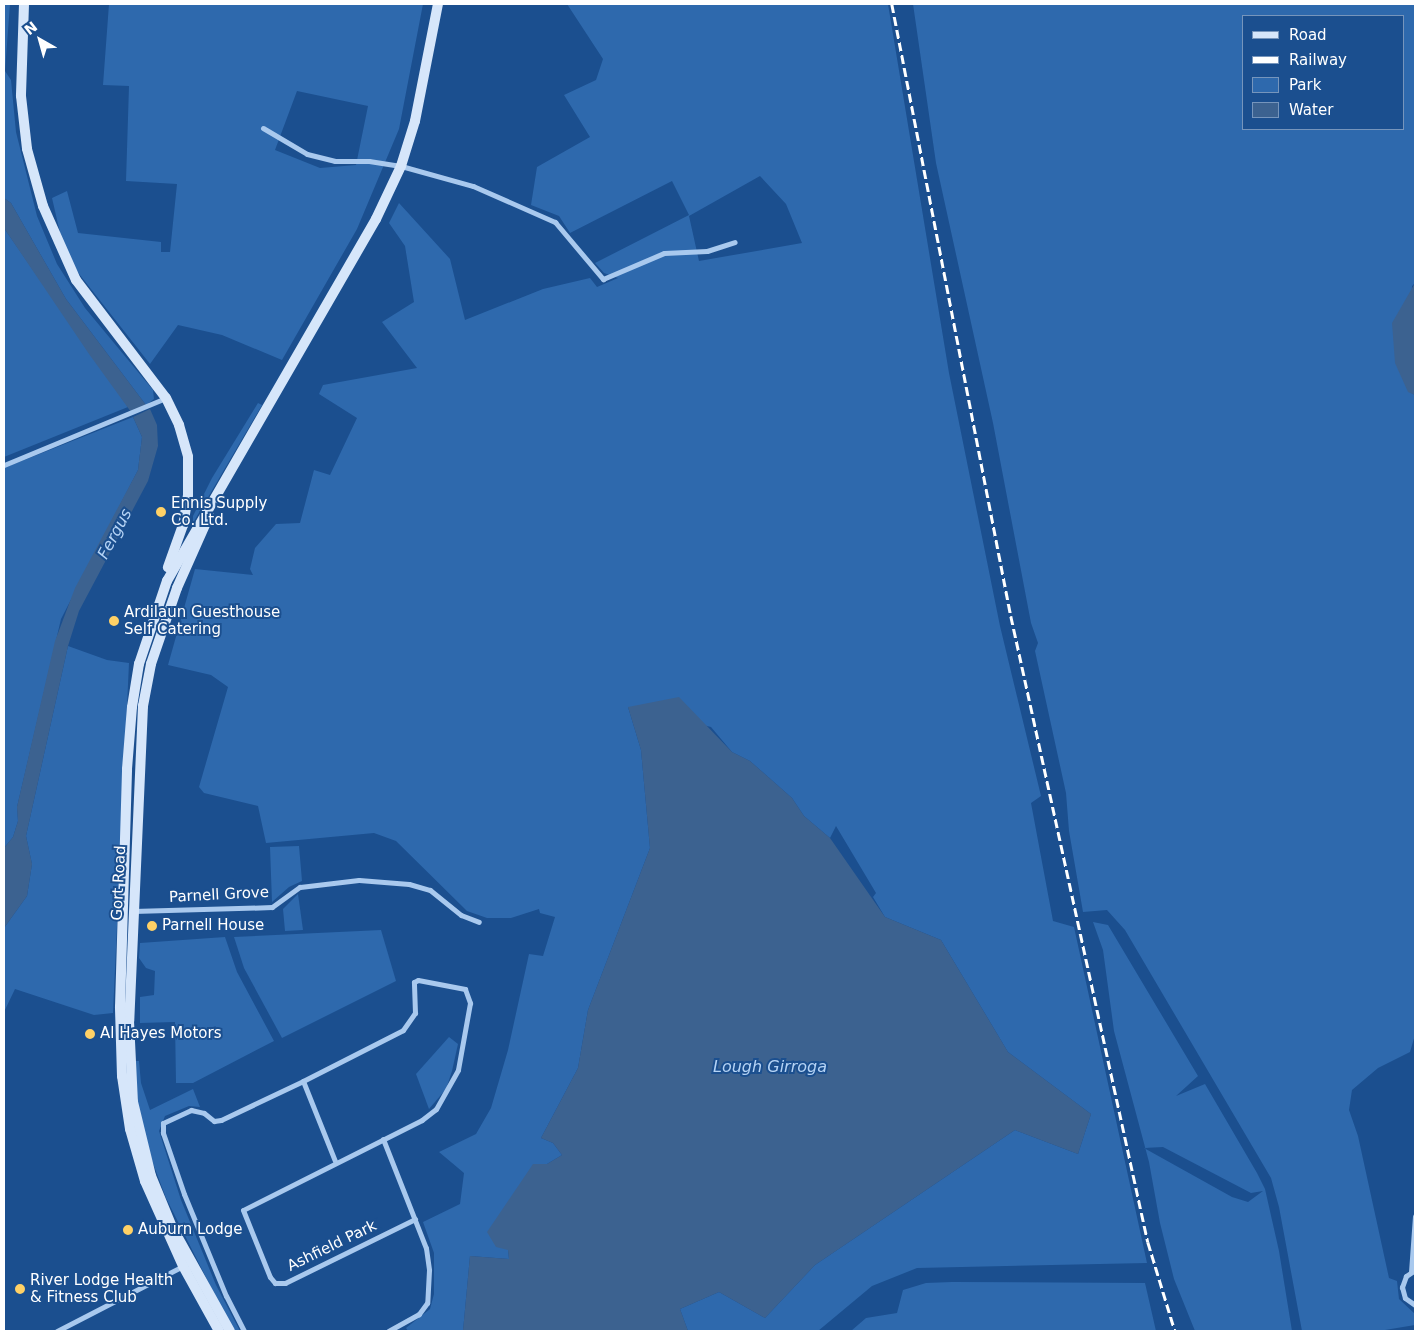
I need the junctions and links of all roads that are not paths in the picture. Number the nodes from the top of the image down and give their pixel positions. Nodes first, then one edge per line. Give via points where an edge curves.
1 (24, 4) edge
2 (438, 4) edge
3 (263, 128) dead end
4 (401, 166) junction
5 (735, 242) dead end
6 (166, 398) junction
7 (4, 465) edge
8 (183, 525) junction
9 (197, 533) junction
10 (167, 581) junction
11 (127, 911) junction
12 (479, 922) dead end
13 (303, 1081) junction
14 (383, 1139) junction
15 (335, 1161) junction
16 (1415, 1216) edge
17 (415, 1219) junction
18 (1415, 1224) edge
19 (188, 1263) junction
20 (1413, 1271) edge
21 (1415, 1306) edge
22 (57, 1331) edge
23 (220, 1331) edge
24 (230, 1331) edge
25 (244, 1331) edge
26 (388, 1331) edge

1 - 6 main road via 21,96 27,149 44,206 76,280
2 - 4 main road via 415,121
3 - 4 street via 307,154
4 - 5 street via 473,186 555,222 603,279 664,253 707,251
4 - 9 main road via 376,219
6 - 7 street
6 - 8 main road via 179,424 188,458 188,495
8 - 9 main road
8 - 10 main road
9 - 10 main road
9 - 11 main road, Gort Road via 151,664 143,706
10 - 11 main road via 139,664 132,707
11 - 12 street, Parnell Grove via 272,907 300,887 359,880 409,884 430,890 460,915
11 - 19 main road, Gort Road via 133,1102 151,1176
11 - 19 main road, Gort Road via 122,1076 130,1129 144,1181
13 - 14 street, Ashfield Park via 403,1030 416,1014 414,982 418,980 465,989 470,1003 464,1044 448,1093 422,1120
13 - 15 street
13 - 25 street via 221,1120 214,1121 204,1113 191,1110 166,1121 162,1128 184,1194
14 - 15 street, Ashfield Park
14 - 17 street
15 - 17 street, Ashfield Park via 243,1210 270,1277 275,1282 285,1283
16 - 18 street
17 - 26 street via 426,1248 427,1303 419,1314
18 - 20 street
19 - 22 street
19 - 23 main road, Gort Road
19 - 24 main road, Gort Road
20 - 21 street via 1403,1281 1403,1293

